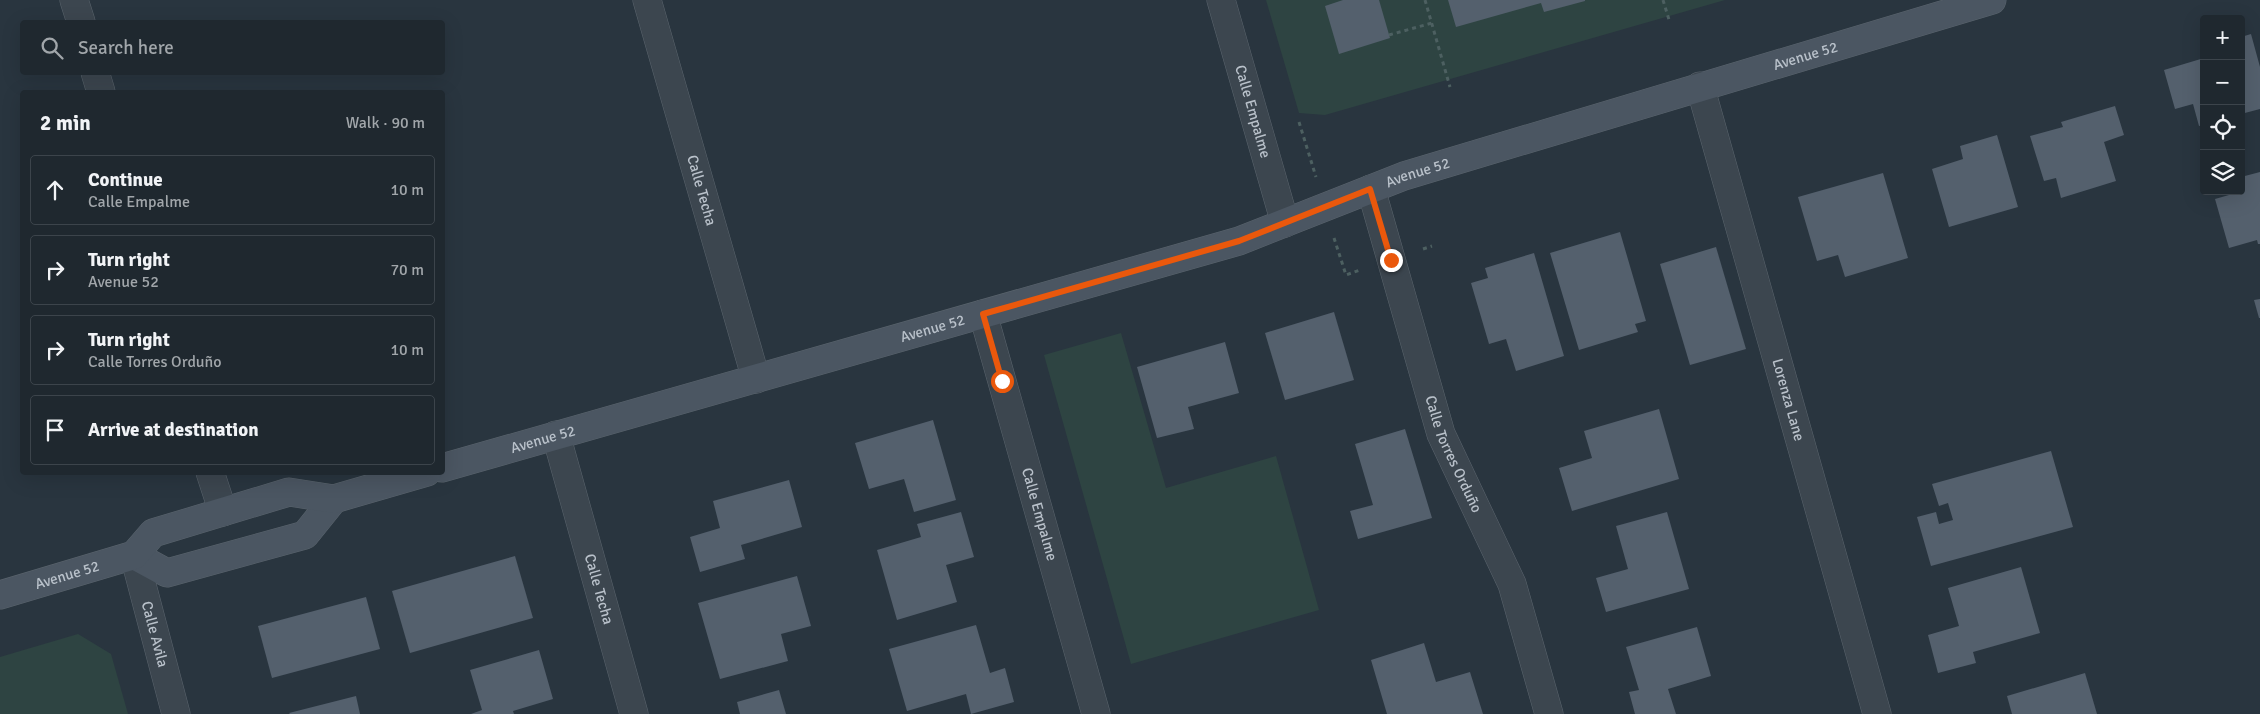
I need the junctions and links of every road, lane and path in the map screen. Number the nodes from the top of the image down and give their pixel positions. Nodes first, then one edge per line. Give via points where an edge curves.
1 (74, 0) edge
2 (647, 0) edge
3 (1221, 0) edge
4 (1425, 0) edge
5 (1664, 0) edge
6 (1992, 0) edge
7 (80, 20) edge
8 (1432, 23) junction
9 (1670, 23) dead end
10 (1389, 35) dead end
11 (96, 75) edge
12 (1700, 86) junction
13 (1450, 87) dead end
14 (100, 90) edge
15 (1370, 189) junction
16 (1285, 223) junction
17 (983, 314) junction
18 (756, 379) junction
19 (556, 435) junction
20 (445, 467) edge
21 (211, 475) edge
22 (417, 475) edge
23 (334, 499) junction
24 (223, 512) junction
25 (134, 555) junction
26 (0, 595) edge
27 (176, 714) edge
28 (634, 714) edge
29 (1096, 714) edge
30 (1550, 714) edge
31 (1877, 714) edge

1 - 7 street
2 - 18 street, Calle Techa
3 - 16 street, Calle Empalme
4 - 8 path
5 - 9 path
6 - 12 main road, Avenue 52
8 - 10 path
8 - 13 path
11 - 14 street
12 - 15 main road, Avenue 52
12 - 31 street, Lorenza Lane
15 - 16 main road, Avenue 52
15 - 30 street, Calle Torres Orduño via 1441,434 1512,584
16 - 17 main road, Avenue 52 via 1239,241
17 - 18 main road, Avenue 52
17 - 29 street, Calle Empalme
18 - 19 main road, Avenue 52
19 - 20 main road, Avenue 52
19 - 28 street, Calle Techa
21 - 24 street
22 - 23 main road
23 - 24 main road via 289,492
23 - 25 main road via 305,535 167,573
24 - 25 main road via 152,533
25 - 26 main road, Avenue 52
25 - 27 street, Calle Avila

